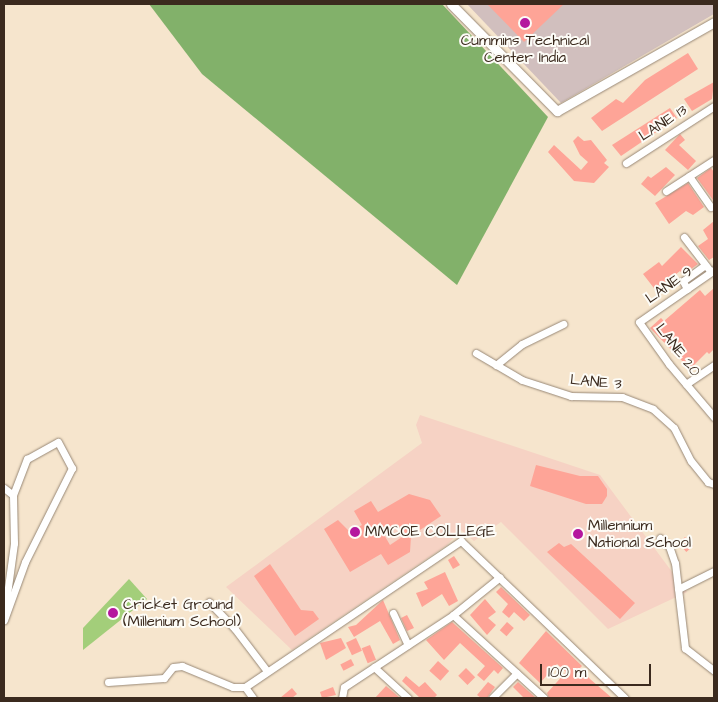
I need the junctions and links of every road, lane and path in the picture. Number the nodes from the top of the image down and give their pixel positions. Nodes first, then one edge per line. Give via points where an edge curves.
1 (451, 4) edge
2 (714, 22) edge
3 (714, 106) edge
4 (626, 163) dead end
5 (713, 163) edge
6 (689, 176) junction
7 (666, 191) dead end
8 (711, 206) dead end
9 (684, 237) dead end
10 (705, 265) junction
11 (712, 271) edge
12 (687, 289) junction
13 (640, 322) joint
14 (563, 324) dead end
15 (476, 353) dead end
16 (496, 365) junction
17 (714, 365) edge
18 (686, 384) junction
19 (714, 417) edge
20 (714, 484) edge
21 (4, 488) edge
22 (13, 495) junction
23 (660, 538) dead end
24 (714, 571) edge
25 (500, 577) junction
26 (678, 589) junction
27 (209, 602) dead end
28 (393, 613) dead end
29 (453, 615) junction
30 (4, 616) edge
31 (4, 620) edge
32 (408, 645) junction
33 (374, 667) junction
34 (267, 671) junction
35 (714, 671) edge
36 (517, 673) junction
37 (108, 682) dead end
38 (245, 687) junction
39 (253, 698) edge
40 (342, 698) edge
41 (408, 698) edge
42 (492, 698) edge
43 (544, 698) edge
44 (625, 698) edge

1 - 2 street via 557,111
3 - 4 street, LANE 13
5 - 6 street
6 - 7 street
6 - 8 street
9 - 10 street
10 - 11 street
10 - 12 street via 683,281
11 - 12 street, LANE 9
12 - 13 street, LANE 9
13 - 18 street, LANE 20
14 - 16 street via 522,344
15 - 16 street, LANE 3
16 - 20 street, LANE 3 via 522,380 571,396 622,396 653,409 674,428 691,461 708,482
17 - 18 street
18 - 19 street, LANE 20
21 - 22 street
22 - 30 street via 14,543
22 - 31 street via 27,459 58,442 72,468 25,562
23 - 26 street via 669,546
24 - 26 street
25 - 29 street
25 - 34 street via 461,542
25 - 44 street
26 - 35 street via 685,648
27 - 34 street via 235,629
28 - 32 street
29 - 32 street
29 - 36 street
32 - 33 street
33 - 40 street via 344,687
33 - 41 street
34 - 38 street
36 - 42 street
36 - 43 street
37 - 38 street via 164,678 173,667 182,666 233,687
38 - 39 street

